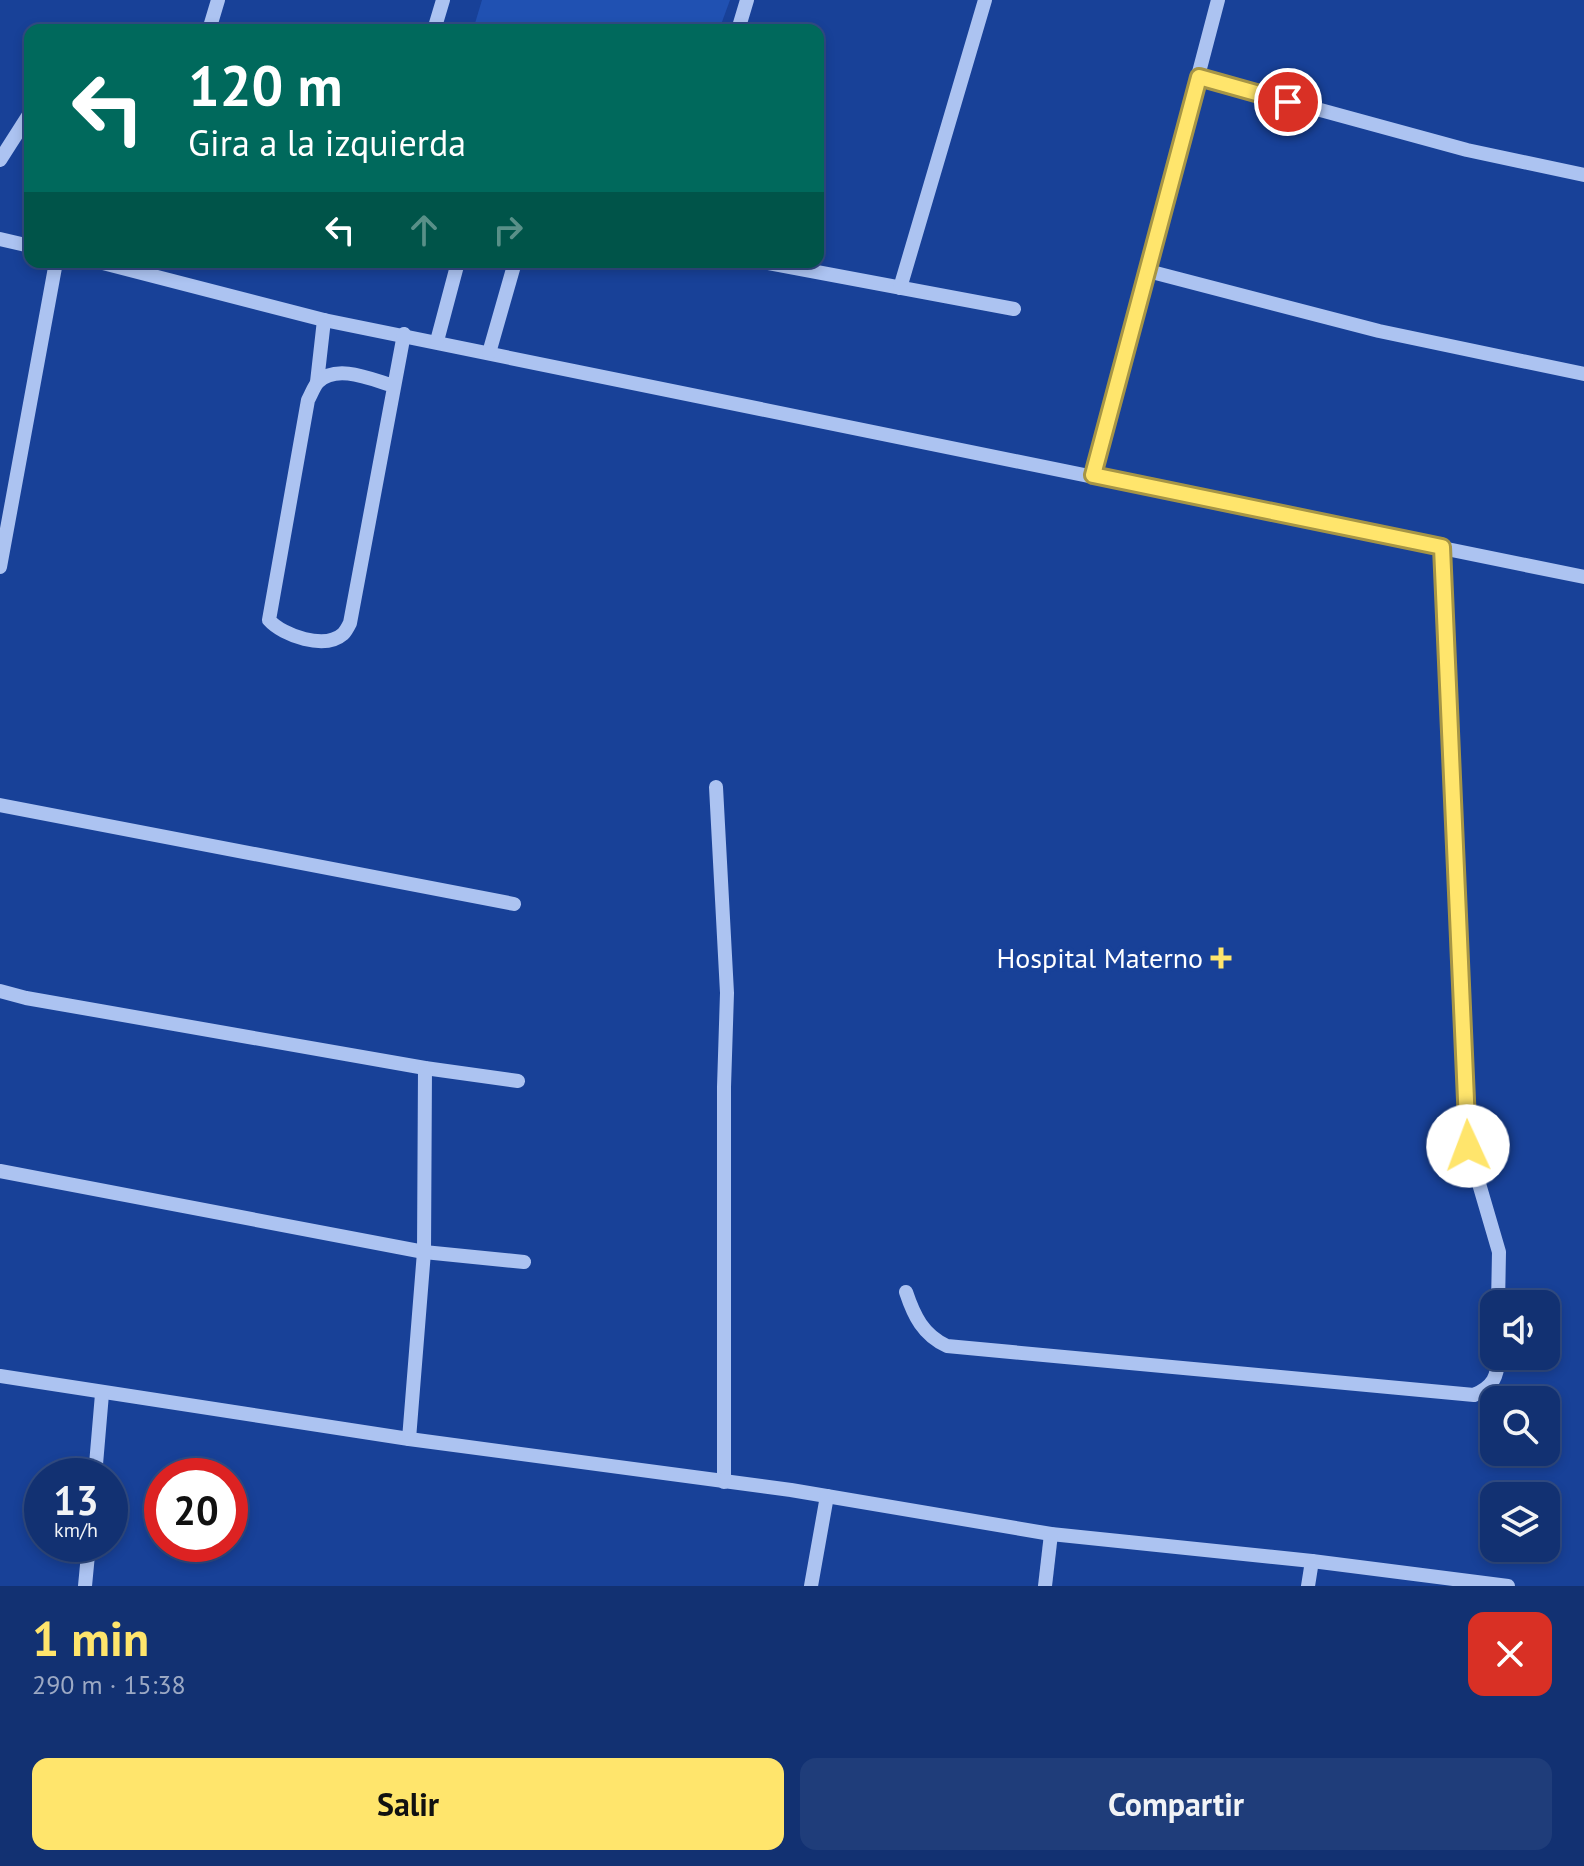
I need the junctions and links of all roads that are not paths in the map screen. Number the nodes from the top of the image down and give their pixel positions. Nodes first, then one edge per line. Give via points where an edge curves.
1 (218, 0) edge
2 (443, 0) edge
3 (747, 0) edge
4 (985, 0) edge
5 (1218, 0) edge
6 (211, 24) edge
7 (436, 24) edge
8 (740, 24) edge
9 (1199, 77) junction
10 (24, 122) edge
11 (0, 160) edge
12 (1584, 175) edge
13 (0, 239) edge
14 (24, 245) edge
15 (55, 268) edge
16 (122, 268) edge
17 (456, 268) edge
18 (513, 268) edge
19 (795, 268) edge
20 (1148, 271) junction
21 (900, 288) junction
22 (1014, 309) dead end
23 (324, 320) junction
24 (404, 334) junction
25 (437, 341) junction
26 (489, 353) junction
27 (1584, 374) edge
28 (317, 382) junction
29 (394, 386) junction
30 (1093, 475) junction
31 (1442, 547) junction
32 (0, 567) edge
33 (1584, 577) edge
34 (716, 787) dead end
35 (0, 805) edge
36 (514, 904) dead end
37 (0, 991) edge
38 (425, 1068) junction
39 (518, 1081) dead end
40 (0, 1171) edge
41 (424, 1252) junction
42 (524, 1262) dead end
43 (1498, 1290) edge
44 (906, 1292) dead end
45 (1497, 1370) edge
46 (0, 1376) edge
47 (102, 1394) junction
48 (409, 1439) junction
49 (97, 1458) edge
50 (724, 1482) junction
51 (827, 1496) junction
52 (1051, 1534) junction
53 (1312, 1561) junction
54 (87, 1562) edge
55 (85, 1586) edge
56 (811, 1586) edge
57 (1045, 1586) edge
58 (1308, 1586) edge
59 (1508, 1586) edge

1 - 6 street
2 - 7 street
3 - 8 street
4 - 21 street
5 - 9 street
9 - 12 street via 1467,150
9 - 20 street
10 - 11 street
13 - 14 street
15 - 32 street
16 - 23 street
17 - 25 street
18 - 26 street
19 - 21 street
20 - 27 street via 1379,331
20 - 30 street
21 - 22 street
23 - 24 street
23 - 28 street
24 - 25 street
24 - 29 street
25 - 26 street
26 - 30 street
28 - 29 street via 332,374 352,374
28 - 29 street via 308,400 269,620 289,636 326,641 341,636 350,623
30 - 31 street
31 - 33 street
31 - 43 street via 1468,1146 1499,1252
34 - 50 street via 727,993
35 - 36 street
37 - 38 street
38 - 39 street
38 - 41 street
40 - 41 street
41 - 42 street
41 - 48 street
44 - 45 street via 915,1318 933,1340 947,1346 1474,1395 1488,1389
46 - 47 street
47 - 48 street
47 - 49 street
48 - 50 street
50 - 51 street
51 - 52 street
51 - 56 street
52 - 53 street
52 - 57 street
53 - 58 street
53 - 59 street
54 - 55 street

